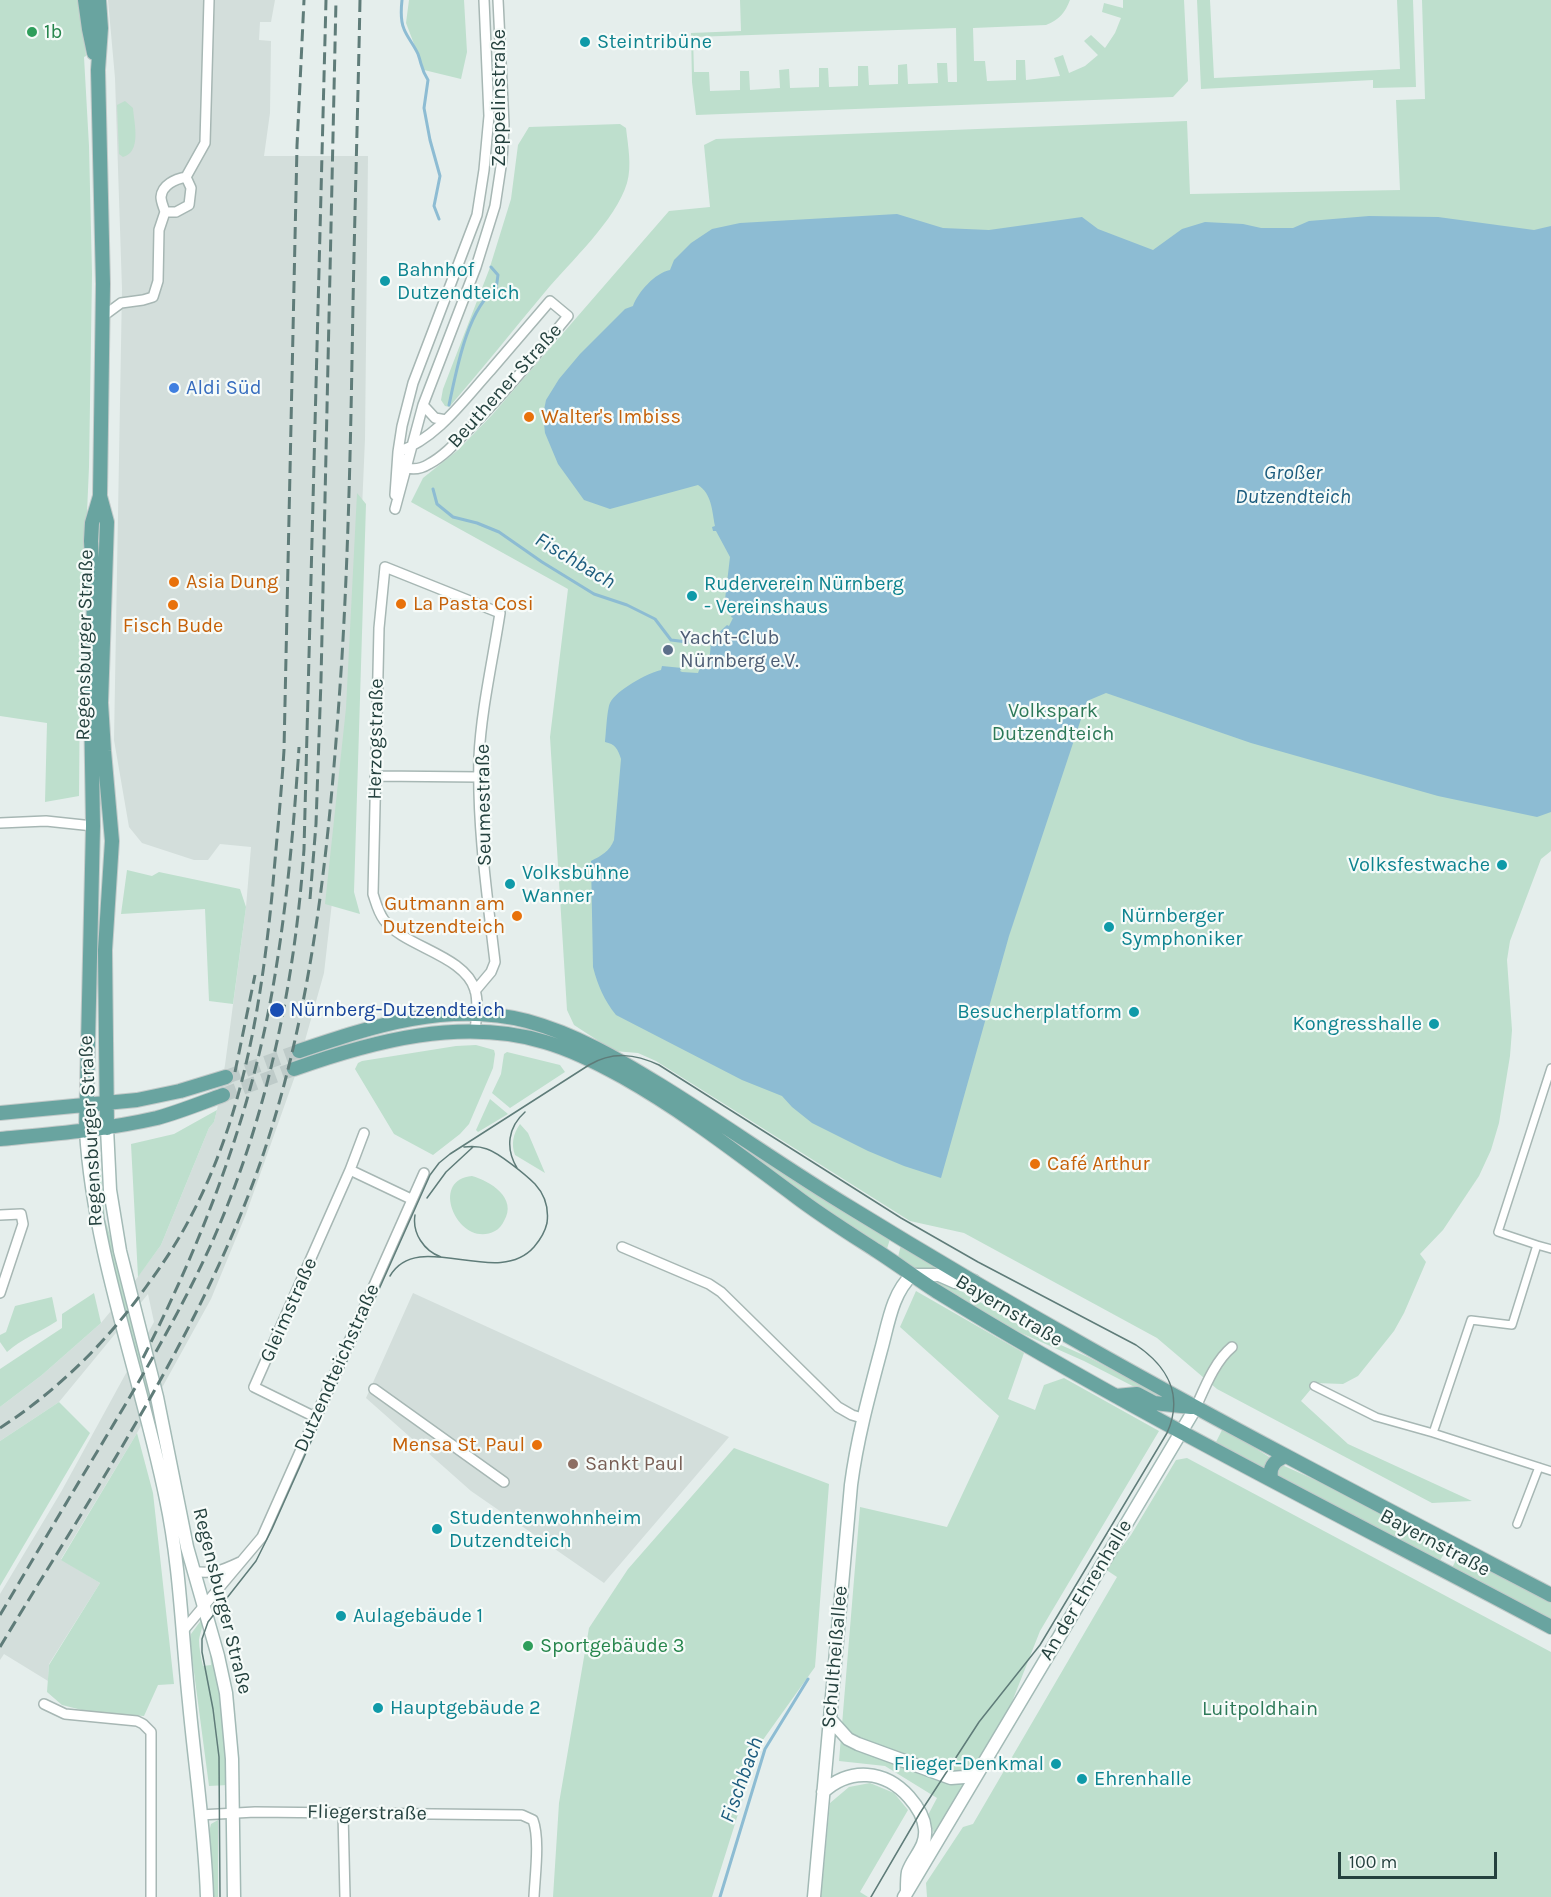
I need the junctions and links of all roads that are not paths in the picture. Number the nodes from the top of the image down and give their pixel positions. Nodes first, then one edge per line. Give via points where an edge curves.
1 (86, 0) edge
2 (99, 0) edge
3 (210, 0) edge
4 (484, 0) edge
5 (498, 0) edge
6 (98, 70) junction
7 (186, 177) junction
8 (165, 212) junction
9 (102, 317) junction
10 (423, 405) junction
11 (446, 420) junction
12 (411, 448) junction
13 (398, 452) junction
14 (407, 468) junction
15 (100, 496) junction
16 (500, 613) joint
17 (375, 776) junction
18 (480, 777) junction
19 (0, 823) edge
20 (93, 826) junction
21 (112, 849) junction
22 (475, 991) junction
23 (477, 1013) junction
24 (475, 1032) junction
25 (299, 1051) tunnel mouth
26 (1551, 1068) edge
27 (294, 1069) tunnel mouth
28 (226, 1077) tunnel mouth
29 (223, 1095) tunnel mouth
30 (106, 1104) junction
31 (86, 1106) junction
32 (0, 1113) edge
33 (107, 1128) junction
34 (86, 1131) junction
35 (364, 1132) dead end
36 (0, 1139) edge
37 (350, 1170) junction
38 (424, 1173) dead end
39 (411, 1199) junction
40 (0, 1215) edge
41 (1537, 1245) junction
42 (622, 1247) dead end
43 (1551, 1249) edge
44 (912, 1275) junction
45 (974, 1281) junction
46 (0, 1293) edge
47 (1232, 1347) dead end
48 (1314, 1386) dead end
49 (374, 1389) dead end
50 (1116, 1396) junction
51 (1196, 1407) junction
52 (315, 1417) junction
53 (862, 1418) junction
54 (1181, 1431) junction
55 (1433, 1433) junction
56 (1286, 1456) junction
57 (1539, 1467) junction
58 (1551, 1471) edge
59 (1271, 1478) junction
60 (504, 1482) dead end
61 (1517, 1524) dead end
62 (244, 1559) junction
63 (193, 1571) junction
64 (1551, 1595) edge
65 (203, 1606) junction
66 (1551, 1627) edge
67 (182, 1632) junction
68 (44, 1704) dead end
69 (830, 1719) junction
70 (976, 1773) junction
71 (823, 1792) junction
72 (233, 1813) junction
73 (343, 1814) junction
74 (200, 1815) junction
75 (906, 1894) edge
76 (151, 1897) edge
77 (207, 1897) edge
78 (234, 1897) edge
79 (345, 1897) edge
80 (534, 1897) edge
81 (814, 1897) edge

1 - 6 main road, Regensburger Straße
2 - 6 main road, Regensburger Straße
3 - 7 street via 205,143
4 - 13 street, Zeppelinstraße via 489,116 477,215 413,382
5 - 10 street, Zeppelinstraße via 504,125 495,206
6 - 9 main road, Regensburger Straße
7 - 8 street via 165,186 161,197
7 - 8 street via 191,188 189,205 176,212
8 - 9 street via 159,230 158,281 153,297 121,303
9 - 15 main road, Regensburger Straße
10 - 11 street, Beuthener Straße via 435,418
10 - 12 street, Zeppelinstraße
11 - 12 street, Beuthener Straße
11 - 14 street, Beuthener Straße via 550,301 568,316 455,443 428,465
12 - 13 street, Beuthener Straße
12 - 14 street, Zeppelinstraße
13 - 14 street
13 - 14 street, Zeppelinstraße via 395,509
15 - 20 main road, Regensburger Straße via 91,541
15 - 21 main road, Regensburger Straße via 107,522 102,714
16 - 17 street, Herzogstraße via 385,567 379,628
16 - 18 street, Seumestraße via 479,756
17 - 18 street
17 - 22 street, Herzogstraße via 373,894 378,911 391,928 460,969
18 - 22 street, Seumestraße via 481,834 495,962
19 - 20 street via 46,821
20 - 21 main road via 102,831
20 - 31 main road, Regensburger Straße
21 - 30 main road, Regensburger Straße via 105,950
22 - 23 street
23 - 24 street
23 - 25 main road, Bayernstraße via 403,1019
23 - 45 main road, Bayernstraße via 544,1026 611,1056
24 - 27 main road, Bayernstraße via 385,1042
24 - 44 main road, Bayernstraße via 540,1040 600,1065 715,1135 804,1203
26 - 41 street via 1497,1232
28 - 30 main road via 160,1095
29 - 33 main road via 160,1117
30 - 31 main road
30 - 33 main road, Regensburger Straße
31 - 32 main road
31 - 34 main road, Regensburger Straße
33 - 34 main road
33 - 63 main road, Regensburger Straße via 118,1244 157,1397
34 - 36 main road
34 - 67 main road, Regensburger Straße via 101,1238 169,1515
35 - 37 street, Gleimstraße
37 - 39 street
37 - 52 street, Gleimstraße via 254,1388
38 - 39 street, Dutzendteichstraße
39 - 52 street, Dutzendteichstraße
40 - 46 street via 26,1215
41 - 43 street
41 - 55 street via 1512,1325 1471,1320
42 - 53 street via 721,1292 838,1407
44 - 45 main road
44 - 50 main road, Bayernstraße
44 - 53 main road, Schultheißallee via 895,1301
45 - 51 main road, Bayernstraße
47 - 51 street
48 - 55 street via 1376,1417
49 - 60 street
50 - 51 main road via 1137,1394 1154,1403
50 - 54 main road, Bayernstraße
51 - 54 main road, An der Ehrenhalle
51 - 56 main road, Bayernstraße
52 - 62 street, Dutzendteichstraße via 262,1537
53 - 69 main road, Schultheißallee via 851,1485
54 - 59 main road, Bayernstraße
54 - 70 main road, An der Ehrenhalle
55 - 57 street
56 - 59 main road via 1273,1465
56 - 64 main road, Bayernstraße
57 - 58 street
57 - 61 street
59 - 66 main road, Bayernstraße
62 - 63 street, Dutzendteichstraße via 217,1572
62 - 65 street, Dutzendteichstraße
63 - 65 main road, Regensburger Straße
65 - 67 street, Dutzendteichstraße
65 - 72 main road, Regensburger Straße via 228,1704
67 - 74 main road, Regensburger Straße
68 - 76 street via 65,1714 136,1721 151,1732
69 - 70 main road via 848,1739 871,1749 951,1778
69 - 71 main road, Schultheißallee
70 - 75 main road
71 - 75 main road via 839,1780 869,1775 885,1779 912,1800 922,1817 925,1836 908,1872
71 - 81 main road, Schultheißallee
72 - 73 street, Fliegerstraße
72 - 74 street, Fliegerstraße
72 - 78 main road, Regensburger Straße
73 - 79 street
73 - 80 street, Fliegerstraße via 522,1815 533,1820 536,1827
74 - 77 main road, Regensburger Straße

